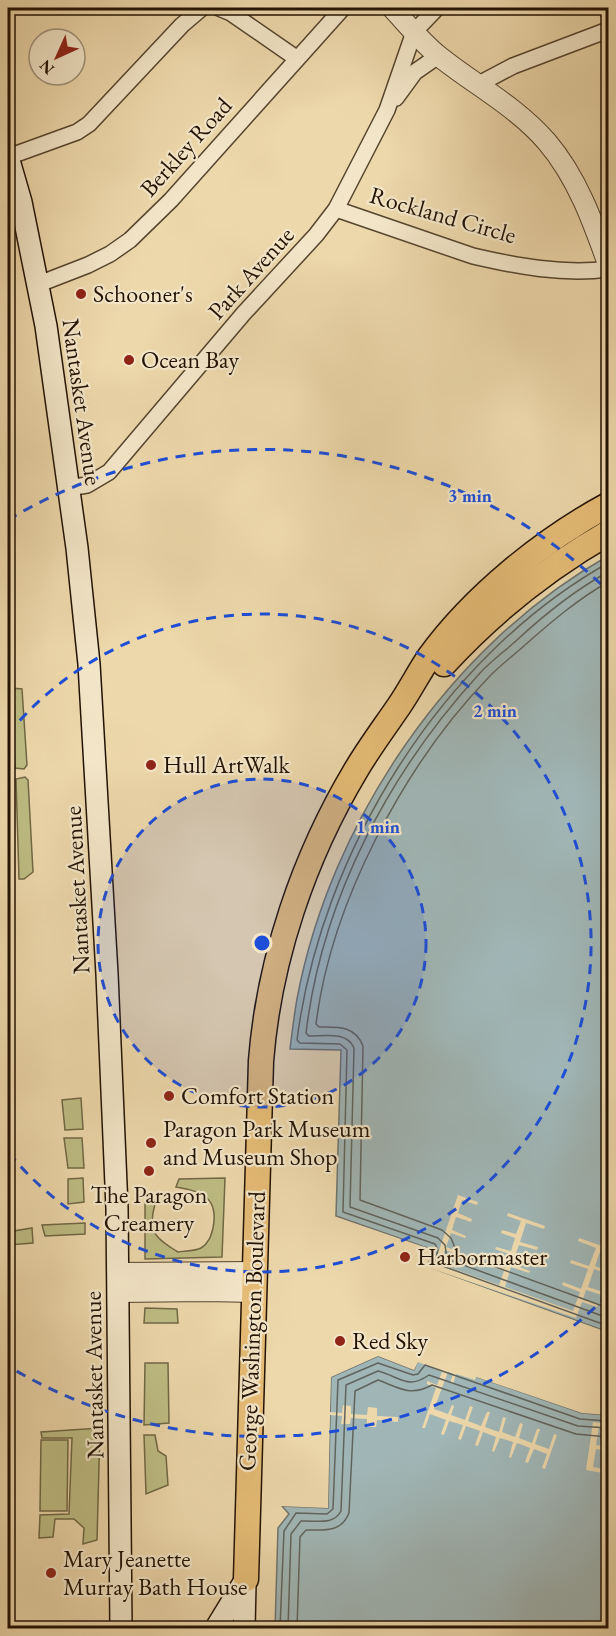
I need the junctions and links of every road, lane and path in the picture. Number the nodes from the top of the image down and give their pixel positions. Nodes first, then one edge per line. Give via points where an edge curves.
1 (202, 8) edge
2 (219, 8) edge
3 (343, 8) edge
4 (392, 8) edge
5 (437, 8) edge
6 (606, 8) edge
7 (609, 12) edge
8 (609, 30) edge
9 (414, 32) junction
10 (438, 56) junction
11 (296, 58) junction
12 (479, 84) junction
13 (387, 110) junction
14 (8, 157) edge
15 (336, 209) junction
16 (609, 264) edge
17 (609, 269) edge
18 (39, 284) junction
19 (68, 488) junction
20 (609, 505) edge
21 (609, 533) edge
22 (400, 705) junction
23 (118, 1282) junction
24 (254, 1282) junction
25 (246, 1579) junction
26 (121, 1629) edge
27 (216, 1629) edge
28 (244, 1629) edge

1 - 14 street via 89,124
2 - 11 street
3 - 11 street, Berkley Road
4 - 9 street
5 - 9 street, Park Avenue
6 - 7 street
8 - 12 street via 513,66
9 - 10 street
9 - 13 street, Park Avenue
10 - 12 street
10 - 13 street, Park Avenue via 415,72
11 - 18 street, Berkley Road via 171,200 130,240 88,265
12 - 16 street via 538,132 561,160
13 - 15 street, Park Avenue
14 - 18 main road, Nantasket Avenue
15 - 17 street, Rockland Circle via 491,260 573,272
15 - 19 street, Park Avenue via 113,467 93,483
18 - 19 main road, Nantasket Avenue
19 - 23 main road, Nantasket Avenue via 85,613 93,715
20 - 22 main road, George Washington Boulevard via 550,540 491,590 430,656
21 - 22 main road, George Washington Boulevard via 515,597
22 - 24 main road, George Washington Boulevard via 360,763 327,824 300,888 278,962 261,1061
23 - 24 street via 207,1291
23 - 26 main road, Nantasket Avenue
24 - 25 main road, George Washington Boulevard
25 - 27 main road
25 - 28 main road, George Washington Boulevard

